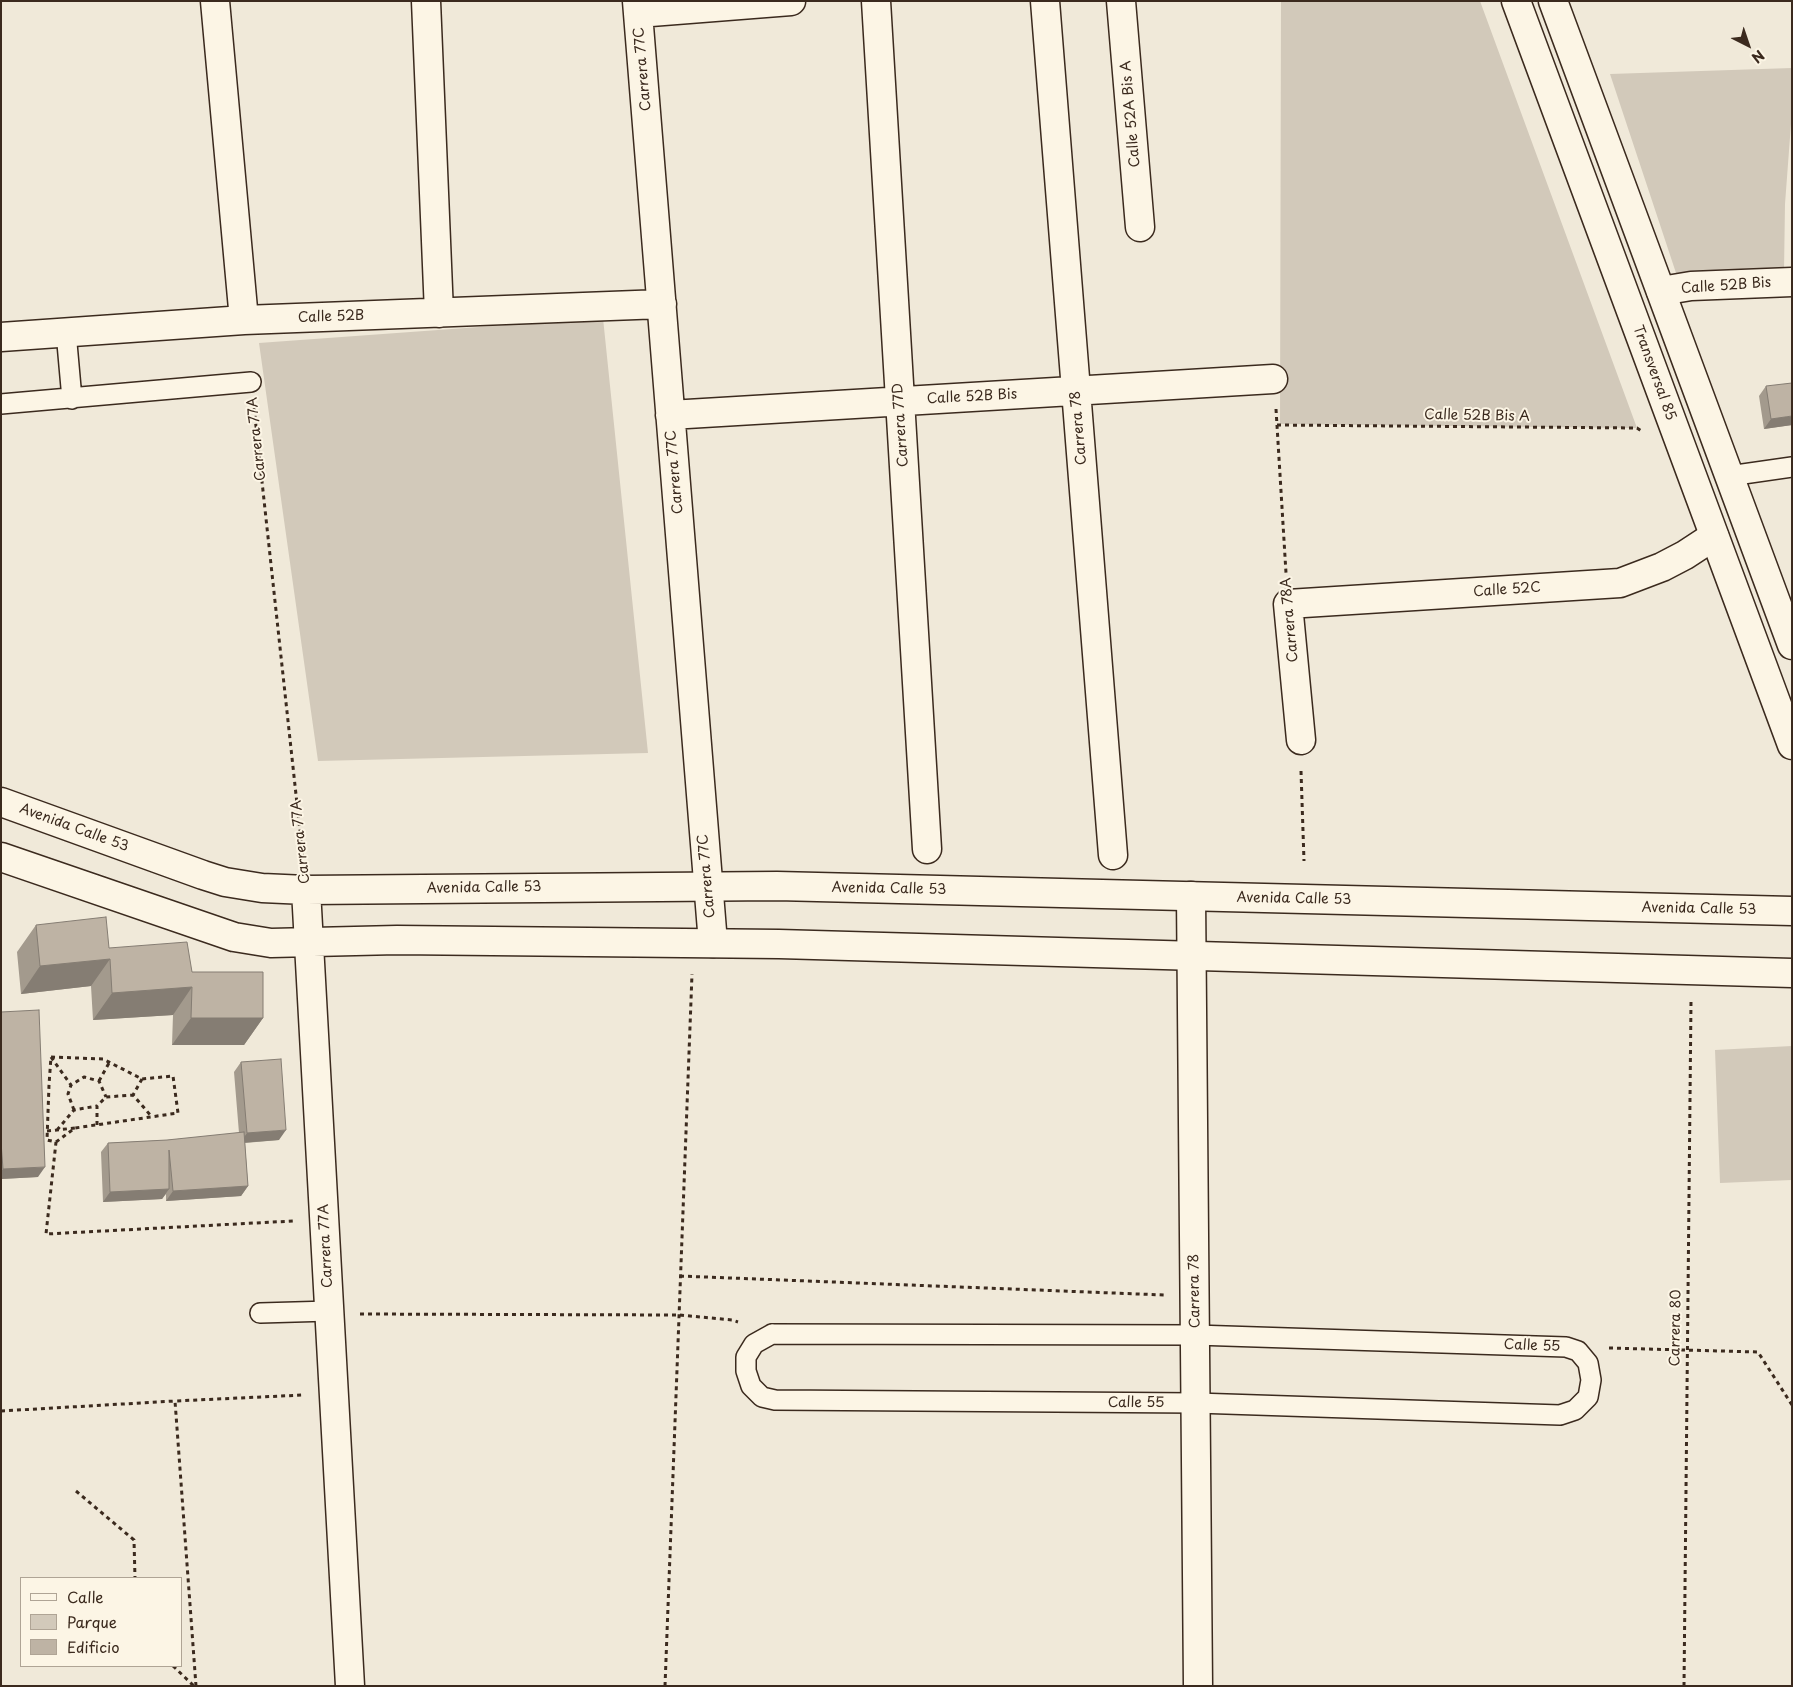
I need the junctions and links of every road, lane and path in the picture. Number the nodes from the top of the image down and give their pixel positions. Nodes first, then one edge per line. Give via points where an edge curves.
1 (215, 1) edge
2 (426, 1) edge
3 (791, 1) edge
4 (876, 1) edge
5 (1045, 1) edge
6 (1121, 1) edge
7 (1516, 1) edge
8 (1553, 1) edge
9 (638, 7) edge
10 (1140, 227) dead end
11 (1792, 282) edge
12 (1660, 291) junction
13 (662, 304) junction
14 (439, 313) junction
15 (244, 320) junction
16 (66, 332) junction
17 (1, 337) edge
18 (1273, 379) joint
19 (251, 382) joint
20 (1076, 390) junction
21 (72, 399) junction
22 (900, 401) junction
23 (1, 404) edge
24 (670, 415) junction
25 (1278, 425) junction
26 (1674, 426) junction
27 (1792, 467) edge
28 (1729, 476) junction
29 (1695, 484) junction
30 (1714, 536) junction
31 (1288, 604) junction
32 (1792, 645) edge
33 (1301, 740) joint
34 (1792, 744) edge
35 (1, 802) edge
36 (927, 849) dead end
37 (1113, 855) dead end
38 (1, 857) edge
39 (1304, 861) dead end
40 (708, 886) junction
41 (306, 890) junction
42 (1191, 896) junction
43 (1792, 911) edge
44 (308, 942) junction
45 (703, 943) junction
46 (1192, 956) junction
47 (1691, 970) junction
48 (1792, 973) edge
49 (51, 1057) junction
50 (109, 1062) junction
51 (142, 1079) junction
52 (99, 1081) junction
53 (71, 1085) junction
54 (133, 1095) junction
55 (106, 1097) junction
56 (97, 1106) junction
57 (74, 1110) junction
58 (152, 1117) junction
59 (97, 1124) junction
60 (76, 1128) junction
61 (57, 1130) junction
62 (47, 1131) junction
63 (56, 1142) junction
64 (296, 1221) dead end
65 (680, 1276) junction
66 (1195, 1296) junction
67 (260, 1313) dead end
68 (342, 1313) junction
69 (679, 1315) junction
70 (772, 1334) junction
71 (1195, 1335) junction
72 (1566, 1347) junction
73 (1688, 1350) junction
74 (308, 1395) dead end
75 (175, 1400) junction
76 (1196, 1403) junction
77 (1792, 1406) edge
78 (1, 1411) edge
79 (76, 1491) dead end
80 (135, 1577) edge
81 (174, 1667) edge
82 (195, 1686) edge
83 (350, 1686) edge
84 (665, 1686) edge
85 (1198, 1686) edge
86 (1684, 1686) edge

1 - 15 street
2 - 14 street
3 - 9 street
4 - 22 street, Carrera 77D
5 - 20 street, Carrera 78
6 - 10 street, Calle 52A Bis A
7 - 26 street, Transversal 85
8 - 12 street
9 - 13 street, Carrera 77C
11 - 12 street, Calle 52B Bis via 1691,286
12 - 28 street
13 - 14 street, Calle 52B
13 - 24 street, Carrera 77C
14 - 15 street, Calle 52B
15 - 16 street, Calle 52B
16 - 17 street, Calle 52B
16 - 21 lane
18 - 20 street, Calle 52B Bis
18 - 25 path, Carrera 78A
19 - 21 lane
19 - 41 path, Carrera 77A
20 - 22 street, Calle 52B Bis
20 - 37 street, Carrera 78
21 - 23 lane
22 - 24 street, Calle 52B Bis
22 - 36 street, Carrera 77D
24 - 40 street, Carrera 77C
25 - 26 path, Calle 52B Bis A via 1637,428 1641,432
25 - 31 path, Carrera 78A
26 - 29 street, Transversal 85
27 - 28 lane
28 - 29 street
28 - 32 street
29 - 30 street, Transversal 85
30 - 31 street, Calle 52C via 1662,567 1620,583
30 - 34 street, Transversal 85
31 - 33 street, Carrera 78A
33 - 39 path
35 - 41 street, Avenida Calle 53 via 225,882
38 - 44 street via 234,937 256,942
40 - 41 street, Avenida Calle 53
40 - 42 street, Avenida Calle 53
40 - 45 street, Carrera 77C
41 - 44 street, Carrera 77A
42 - 43 street, Avenida Calle 53
42 - 46 street, Carrera 78
44 - 45 street
44 - 68 street, Carrera 77A
45 - 46 street
45 - 65 path
46 - 47 street
46 - 66 street, Carrera 78
47 - 48 street
47 - 73 path, Carrera 80
49 - 50 path
49 - 53 path
49 - 62 path
50 - 51 path
50 - 52 path
51 - 54 path
51 - 58 path via 173,1076 178,1114
52 - 53 path via 84,1077
52 - 55 path
53 - 57 path via 68,1094
54 - 55 path
54 - 58 path
55 - 56 path
56 - 57 path
56 - 59 path
57 - 61 path
58 - 59 path
59 - 60 path
60 - 61 path
60 - 63 path
61 - 62 path
62 - 63 path via 47,1140
63 - 64 path via 46,1234
65 - 66 path
65 - 69 path
66 - 71 street, Carrera 78
67 - 68 lane
68 - 69 path
68 - 83 street, Carrera 77A
69 - 70 path via 732,1320
69 - 84 path
70 - 71 lane, Calle 55
70 - 76 lane, Calle 55 via 754,1344 746,1356 746,1371 751,1386 762,1397 774,1400
71 - 72 lane, Calle 55
71 - 76 street, Carrera 78
72 - 73 path
72 - 76 lane, Calle 55 via 1578,1351 1588,1363 1591,1380 1588,1397 1575,1410 1560,1415
73 - 77 path via 1758,1352
73 - 86 path, Carrera 80
74 - 75 path
75 - 78 path
75 - 82 path
76 - 85 street, Carrera 78
79 - 80 path via 134,1540
81 - 82 path

